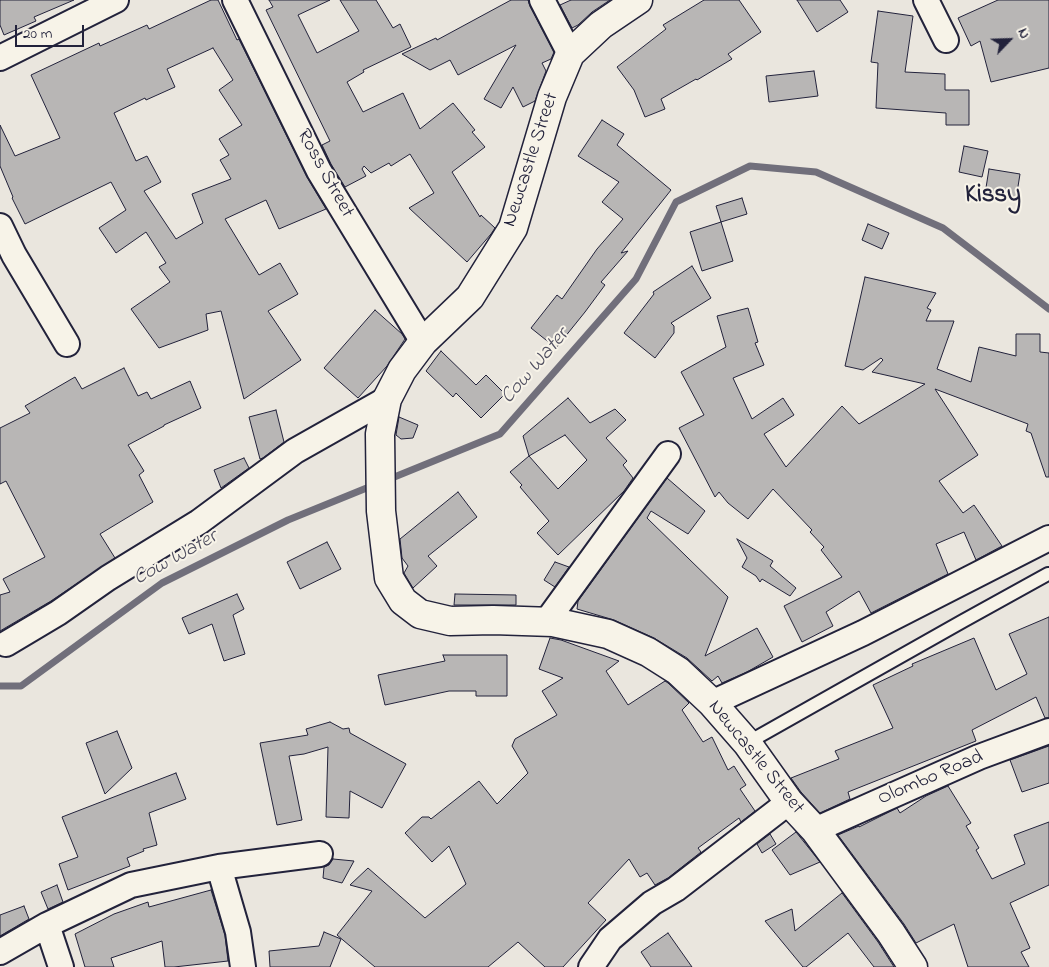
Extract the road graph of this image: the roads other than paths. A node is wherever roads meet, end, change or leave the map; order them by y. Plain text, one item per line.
1 (116, 0) edge
2 (234, 0) edge
3 (542, 0) edge
4 (638, 0) edge
5 (926, 0) edge
6 (946, 40) dead end
7 (570, 54) junction
8 (0, 58) edge
9 (0, 226) edge
10 (423, 342) junction
11 (67, 344) dead end
12 (387, 399) junction
13 (668, 454) dead end
14 (1049, 538) edge
15 (1048, 574) edge
16 (546, 622) junction
17 (6, 644) dead end
18 (712, 703) junction
19 (1049, 731) edge
20 (747, 743) junction
21 (789, 802) junction
22 (814, 830) junction
23 (320, 854) dead end
24 (219, 868) junction
25 (47, 925) junction
26 (0, 952) edge
27 (61, 967) edge
28 (243, 967) edge
29 (590, 967) edge
30 (913, 967) edge

1 - 8 street
2 - 10 street, Ross Street
3 - 7 street
4 - 7 street, Newcastle Street
5 - 6 street
7 - 10 street, Newcastle Street
9 - 11 street
10 - 12 street, Newcastle Street
12 - 16 street, Newcastle Street
12 - 17 street
13 - 16 street
14 - 18 street
15 - 20 lane
16 - 18 street, Newcastle Street
18 - 20 street, Newcastle Street
19 - 22 street, Olombo Road
20 - 21 street, Newcastle Street
21 - 22 street, Newcastle Street
21 - 29 street
22 - 30 street, Newcastle Street
23 - 24 street
24 - 25 street
24 - 28 street
25 - 26 street
25 - 27 street

